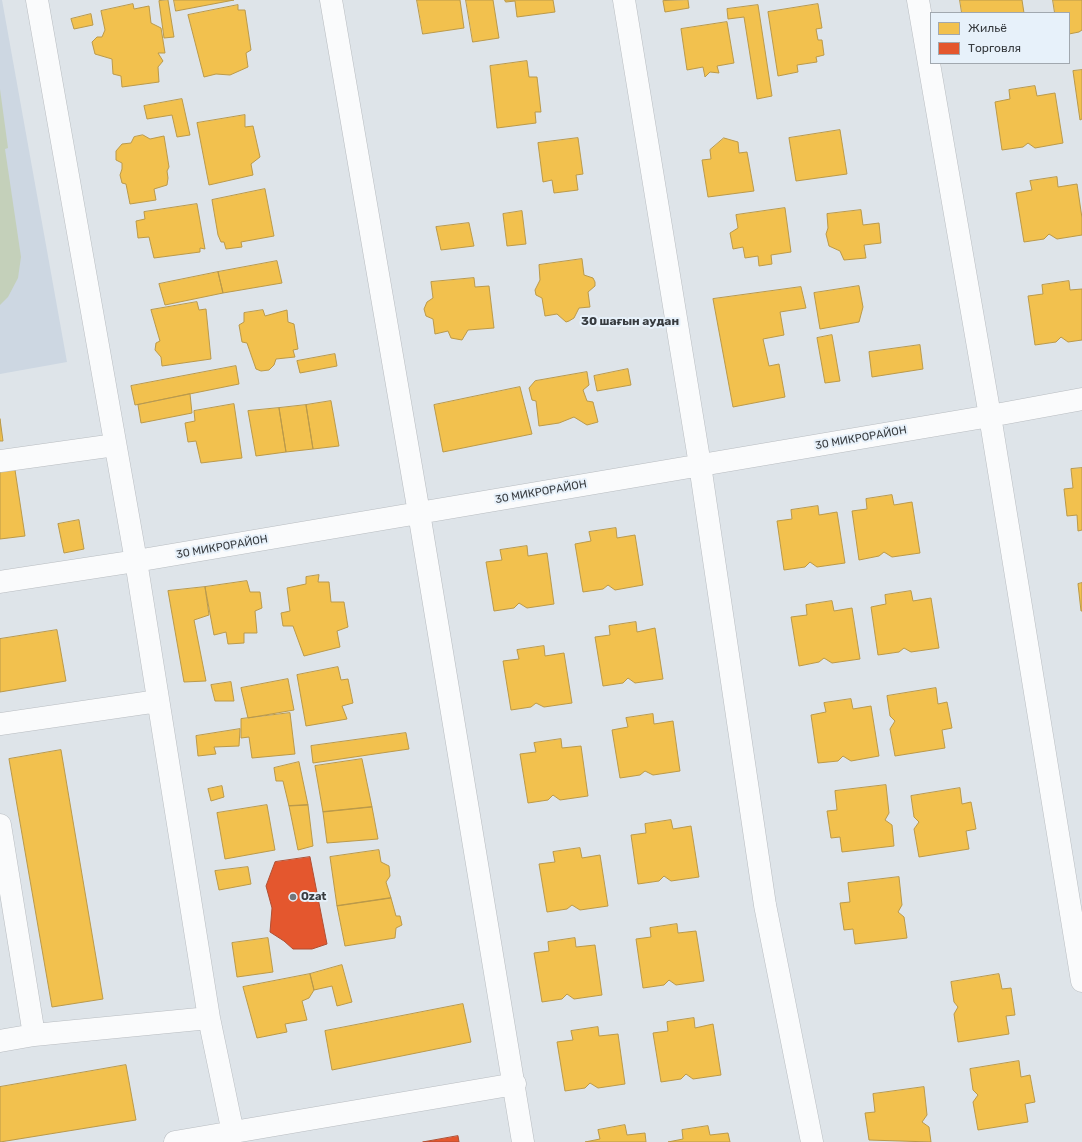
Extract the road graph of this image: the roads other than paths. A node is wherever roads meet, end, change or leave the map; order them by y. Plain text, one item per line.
1 (37, 0) edge
2 (331, 0) edge
3 (624, 0) edge
4 (918, 0) edge
5 (1082, 399) edge
6 (990, 416) junction
7 (115, 445) junction
8 (0, 461) edge
9 (700, 465) junction
10 (419, 513) junction
11 (136, 561) junction
12 (0, 582) edge
13 (158, 701) junction
14 (0, 724) edge
15 (0, 825) edge
16 (1082, 981) edge
17 (209, 1018) junction
18 (34, 1035) junction
19 (0, 1041) edge
20 (515, 1084) junction
21 (233, 1133) junction
22 (176, 1142) edge
23 (523, 1142) edge
24 (812, 1142) edge

1 - 7 street
2 - 10 street
3 - 9 street
4 - 6 street
5 - 6 street, 30 МИКРОРАЙОН
6 - 9 street, 30 МИКРОРАЙОН
6 - 16 street
7 - 8 street
7 - 11 street
9 - 10 street, 30 МИКРОРАЙОН
9 - 24 street
10 - 11 street, 30 МИКРОРАЙОН
10 - 20 street
11 - 12 street, 30 МИКРОРАЙОН
11 - 13 street
13 - 14 street
13 - 17 street
15 - 18 street
17 - 18 street
17 - 21 street
18 - 19 street
20 - 21 street
20 - 23 street
21 - 22 street

